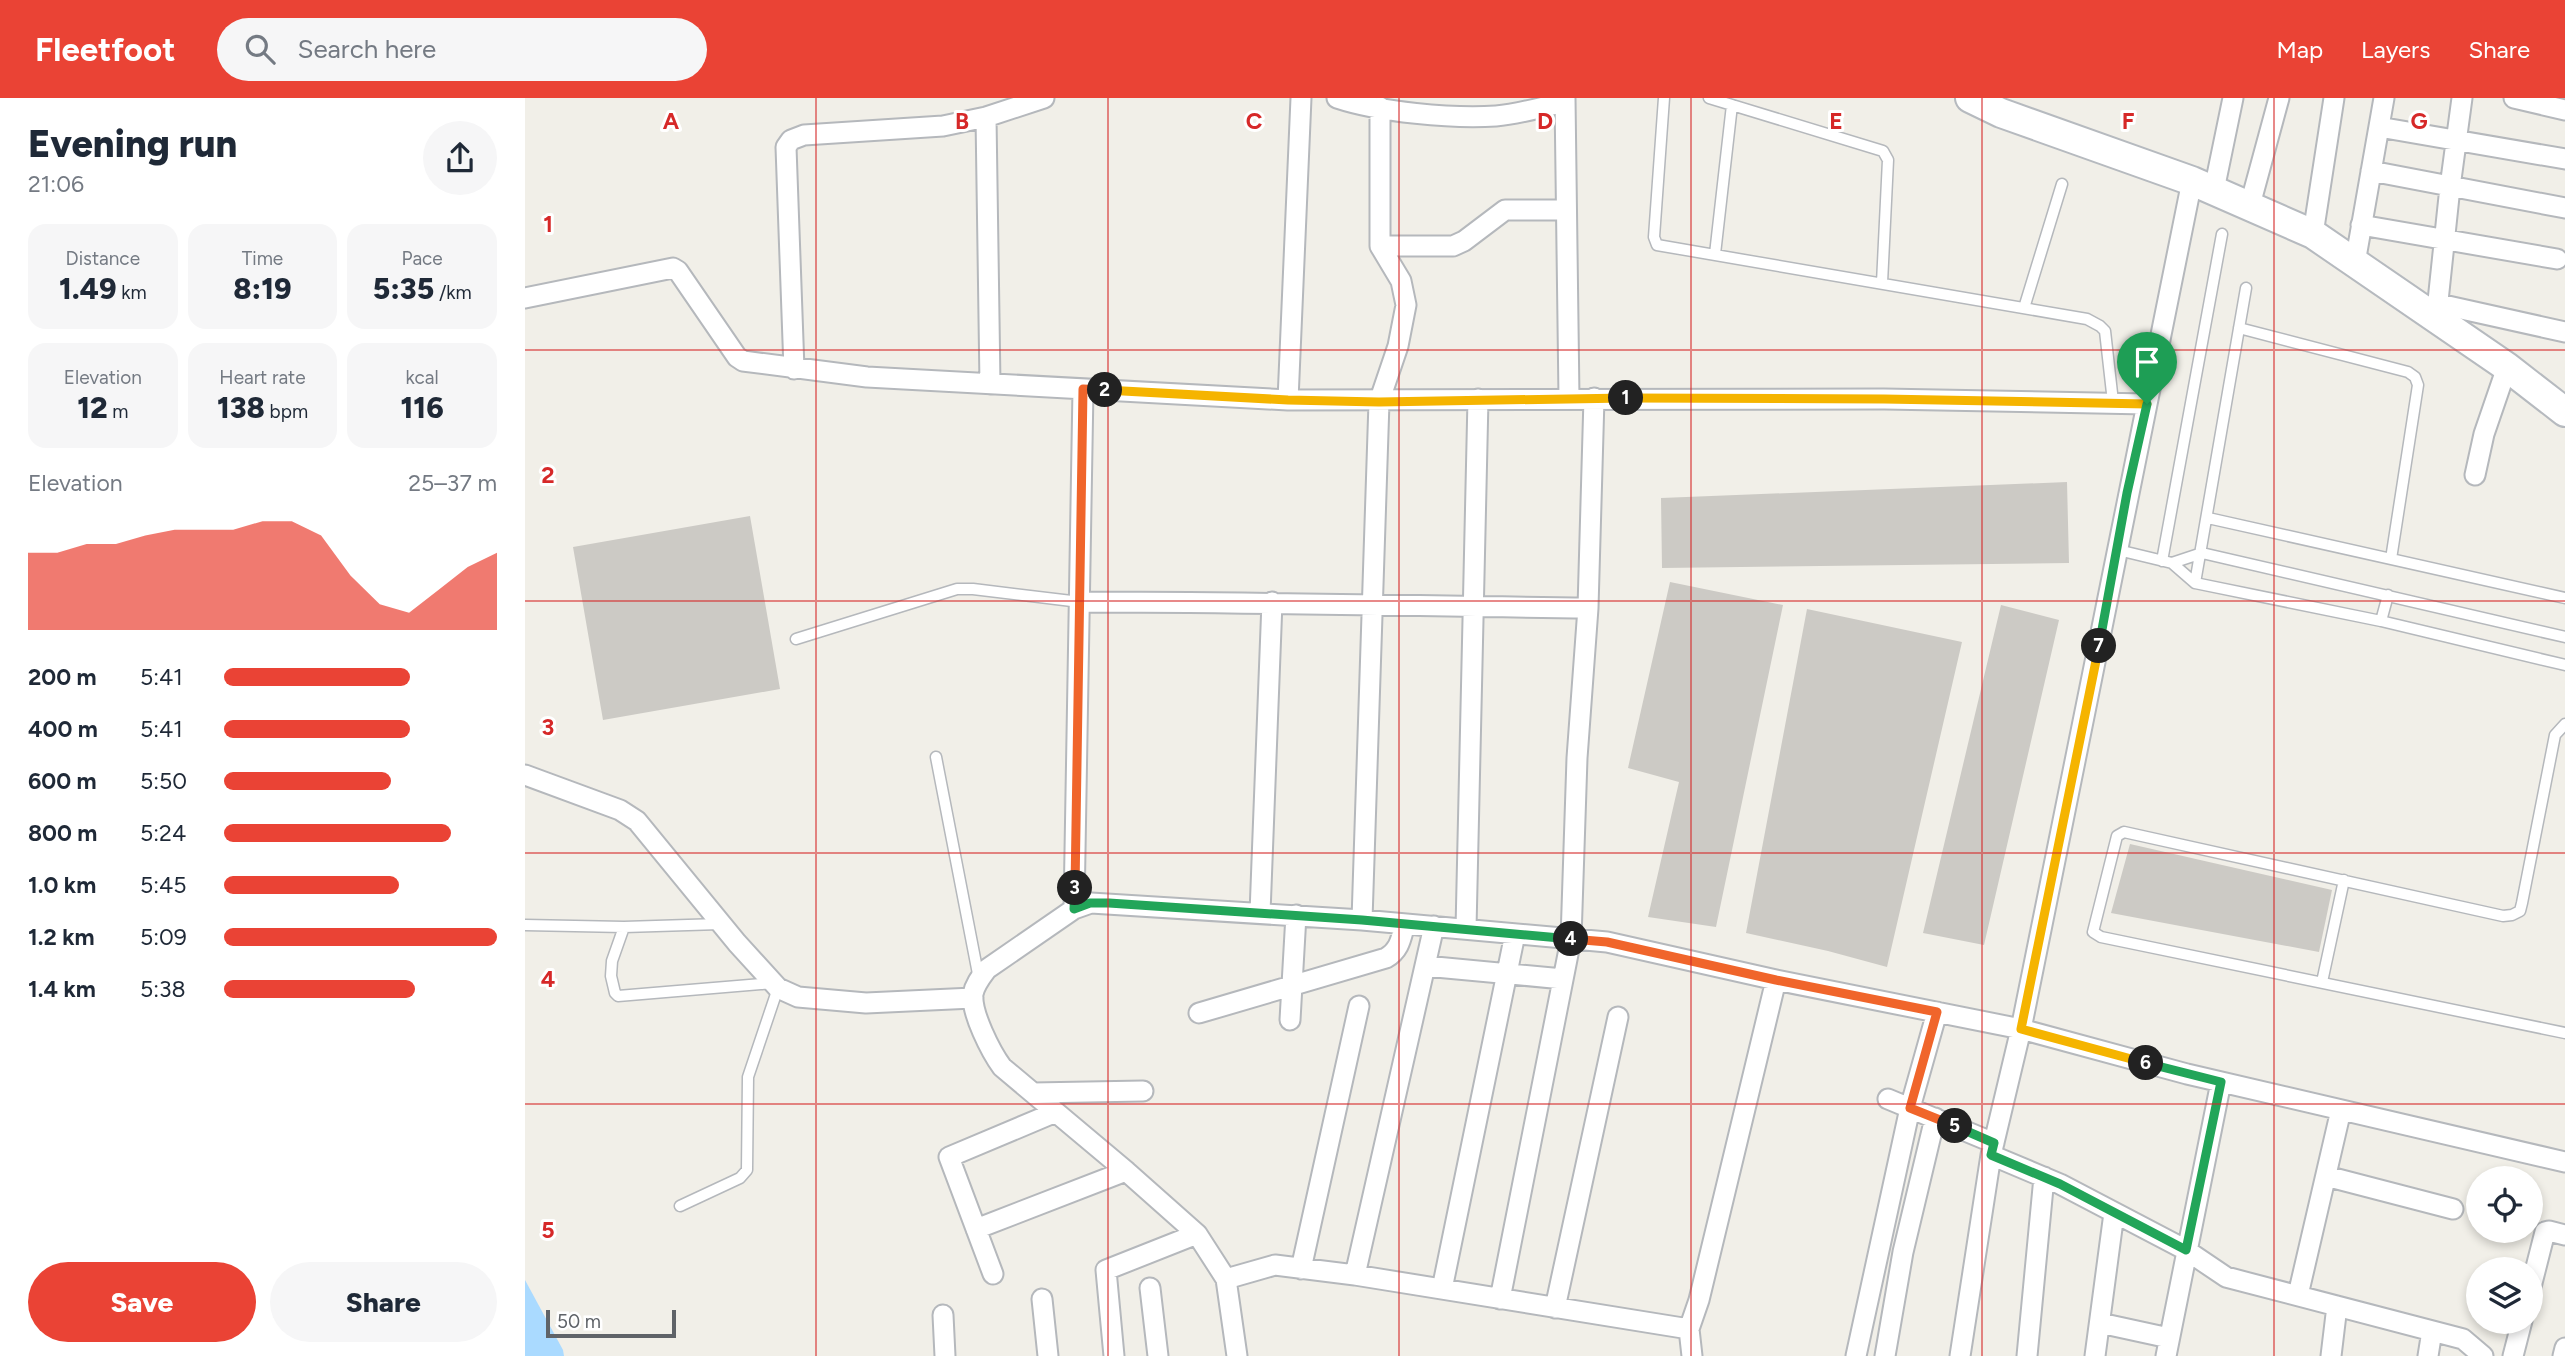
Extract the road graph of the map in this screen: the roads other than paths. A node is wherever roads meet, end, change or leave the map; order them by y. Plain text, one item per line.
1 (1044, 98) edge
2 (1301, 98) edge
3 (1336, 98) edge
4 (1664, 98) edge
5 (1709, 98) edge
6 (1971, 98) edge
7 (2233, 98) edge
8 (2279, 98) edge
9 (2334, 98) edge
10 (2384, 98) edge
11 (2462, 98) edge
12 (2514, 98) edge
13 (1565, 100) edge
14 (1732, 105) junction
15 (1380, 107) junction
16 (2565, 110) edge
17 (986, 117) junction
18 (2379, 128) junction
19 (2456, 141) junction
20 (2565, 159) edge
21 (2371, 171) junction
22 (2062, 184) dead end
23 (2203, 185) junction
24 (2450, 187) junction
25 (2250, 205) junction
26 (2565, 208) edge
27 (1566, 210) junction
28 (2361, 225) junction
29 (2222, 234) dead end
30 (2313, 234) junction
31 (2445, 238) junction
32 (1380, 246) junction
33 (1715, 254) junction
34 (2557, 259) dead end
35 (2355, 263) junction
36 (1882, 283) junction
37 (2246, 288) dead end
38 (525, 298) edge
39 (2024, 307) junction
40 (2437, 312) junction
41 (2239, 328) junction
42 (2565, 332) edge
43 (2507, 367) junction
44 (794, 369) junction
45 (990, 384) junction
46 (1083, 389) junction
47 (1569, 398) junction
48 (1594, 398) junction
49 (1478, 399) junction
50 (1288, 400) junction
51 (1379, 402) junction
52 (2113, 402) junction
53 (2147, 404) junction
54 (2565, 412) edge
55 (2476, 475) dead end
56 (2208, 518) junction
57 (2118, 551) junction
58 (2202, 553) junction
59 (2391, 559) junction
60 (2167, 562) junction
61 (2195, 583) junction
62 (2388, 596) junction
63 (2565, 598) edge
64 (1080, 602) junction
65 (1272, 602) junction
66 (1371, 606) junction
67 (1473, 606) junction
68 (1588, 608) junction
69 (2381, 621) junction
70 (2565, 638) edge
71 (796, 639) dead end
72 (2565, 665) edge
73 (2565, 723) edge
74 (936, 757) dead end
75 (525, 775) edge
76 (2344, 880) junction
77 (1074, 909) junction
78 (1260, 913) junction
79 (1296, 915) junction
80 (1362, 920) junction
81 (721, 923) junction
82 (1405, 923) junction
83 (525, 925) edge
84 (1434, 926) junction
85 (624, 927) junction
86 (1466, 929) junction
87 (1515, 934) junction
88 (1571, 939) junction
89 (1425, 966) junction
90 (1507, 974) junction
91 (979, 979) junction
92 (1563, 979) junction
93 (1776, 980) junction
94 (2322, 982) junction
95 (776, 985) junction
96 (1292, 985) junction
97 (973, 998) junction
98 (1359, 1006) dead end
99 (1937, 1012) junction
100 (1199, 1013) dead end
101 (1618, 1017) dead end
102 (1290, 1020) dead end
103 (2021, 1029) junction
104 (2565, 1033) edge
105 (2221, 1082) junction
106 (1143, 1091) dead end
107 (1033, 1093) junction
108 (1888, 1099) dead end
109 (1910, 1108) junction
110 (2341, 1110) junction
111 (1056, 1112) junction
112 (1935, 1118) junction
113 (1993, 1149) junction
114 (2565, 1162) edge
115 (1126, 1171) junction
116 (2326, 1176) junction
117 (2044, 1177) junction
118 (680, 1206) dead end
119 (2453, 1209) dead end
120 (2114, 1213) junction
121 (976, 1228) junction
122 (1197, 1234) junction
123 (2565, 1236) edge
124 (2186, 1250) junction
125 (2539, 1257) edge
126 (1301, 1269) junction
127 (992, 1274) dead end
128 (1355, 1275) junction
129 (1226, 1279) junction
130 (1150, 1288) dead end
131 (1442, 1289) junction
132 (2298, 1296) junction
133 (1042, 1299) dead end
134 (1500, 1299) junction
135 (2336, 1306) junction
136 (1555, 1308) junction
137 (943, 1314) dead end
138 (2099, 1323) junction
139 (1689, 1329) junction
140 (2431, 1331) junction
141 (2519, 1334) edge
142 (2168, 1347) edge
143 (2565, 1348) edge
144 (945, 1356) edge
145 (1048, 1356) edge
146 (1114, 1356) edge
147 (1158, 1356) edge
148 (1237, 1356) edge
149 (1692, 1356) edge
150 (1856, 1356) edge
151 (1885, 1356) edge
152 (1960, 1356) edge
153 (2027, 1356) edge
154 (2095, 1356) edge
155 (2331, 1356) edge
156 (2428, 1356) edge
157 (2483, 1356) edge
158 (2513, 1356) edge
159 (2563, 1356) edge

1 - 17 street
2 - 50 street
3 - 15 street
4 - 33 lane
5 - 14 lane
6 - 23 street
7 - 23 street
8 - 25 street
9 - 30 street
10 - 18 street
11 - 19 street
12 - 16 street
13 - 15 street
13 - 27 street
14 - 33 lane
14 - 36 lane
15 - 32 street
17 - 44 street
17 - 45 street
18 - 19 street
18 - 21 street
19 - 20 street
19 - 24 street
21 - 24 street
21 - 28 street
22 - 39 lane
23 - 25 street
23 - 53 street
24 - 26 street
24 - 31 street
25 - 30 street
27 - 32 street
27 - 47 street
28 - 31 street
28 - 35 street
29 - 60 lane
30 - 35 street
31 - 34 street
31 - 40 street
32 - 51 street
33 - 36 lane
35 - 40 street
36 - 39 lane
37 - 41 lane
38 - 44 street
39 - 52 lane
40 - 42 street
40 - 43 street
41 - 56 lane
41 - 59 lane
43 - 54 street
43 - 55 street
44 - 45 street
45 - 46 street
46 - 50 street
46 - 64 street
47 - 48 street
47 - 49 street
48 - 52 street
48 - 68 street
49 - 51 street
49 - 67 street
50 - 51 street
51 - 66 street
52 - 53 street
53 - 57 street
56 - 58 lane
56 - 59 lane
57 - 60 lane
57 - 103 street
58 - 60 lane
58 - 61 lane
58 - 62 lane
59 - 63 lane
60 - 61 lane
61 - 69 lane
62 - 69 lane
62 - 70 lane
64 - 65 street
64 - 71 lane
64 - 77 street
65 - 66 street
65 - 78 street
66 - 67 street
66 - 80 street
67 - 68 street
67 - 86 street
68 - 88 street
69 - 72 lane
73 - 76 lane
74 - 91 lane
75 - 81 street
76 - 94 lane
76 - 94 lane
77 - 78 street
77 - 91 street
78 - 79 street
79 - 80 street
79 - 96 street
80 - 82 street
81 - 85 lane
81 - 95 street
82 - 84 street
82 - 96 street
83 - 85 lane
84 - 86 street
84 - 89 street
85 - 95 lane
86 - 87 street
87 - 88 street
87 - 90 street
88 - 92 street
88 - 93 street
89 - 90 street
89 - 128 street
90 - 92 street
90 - 131 street
91 - 97 street
92 - 134 street
93 - 99 street
93 - 139 street
94 - 104 lane
95 - 97 street
95 - 118 lane
96 - 100 street
96 - 102 street
97 - 107 street
98 - 126 street
99 - 103 street
99 - 109 street
101 - 136 street
103 - 105 street
103 - 113 street
105 - 110 street
105 - 124 street
106 - 107 street
107 - 111 street
108 - 109 street
109 - 112 street
109 - 150 street
110 - 114 street
110 - 116 street
111 - 115 street
111 - 121 street
112 - 113 street
112 - 151 street
113 - 117 street
113 - 152 street
115 - 121 street
115 - 122 street
116 - 119 street
116 - 132 street
117 - 120 street
117 - 153 street
120 - 124 street
120 - 138 street
121 - 127 street
122 - 129 street
122 - 146 street
123 - 125 street
124 - 132 street
124 - 142 street
126 - 128 street
126 - 129 street
128 - 131 street
129 - 148 street
130 - 147 street
131 - 134 street
132 - 135 street
133 - 145 street
134 - 136 street
135 - 140 street
135 - 155 street
136 - 139 street
137 - 144 street
138 - 142 street
138 - 154 street
139 - 149 street
140 - 156 street
140 - 157 street
141 - 158 street
143 - 159 street

